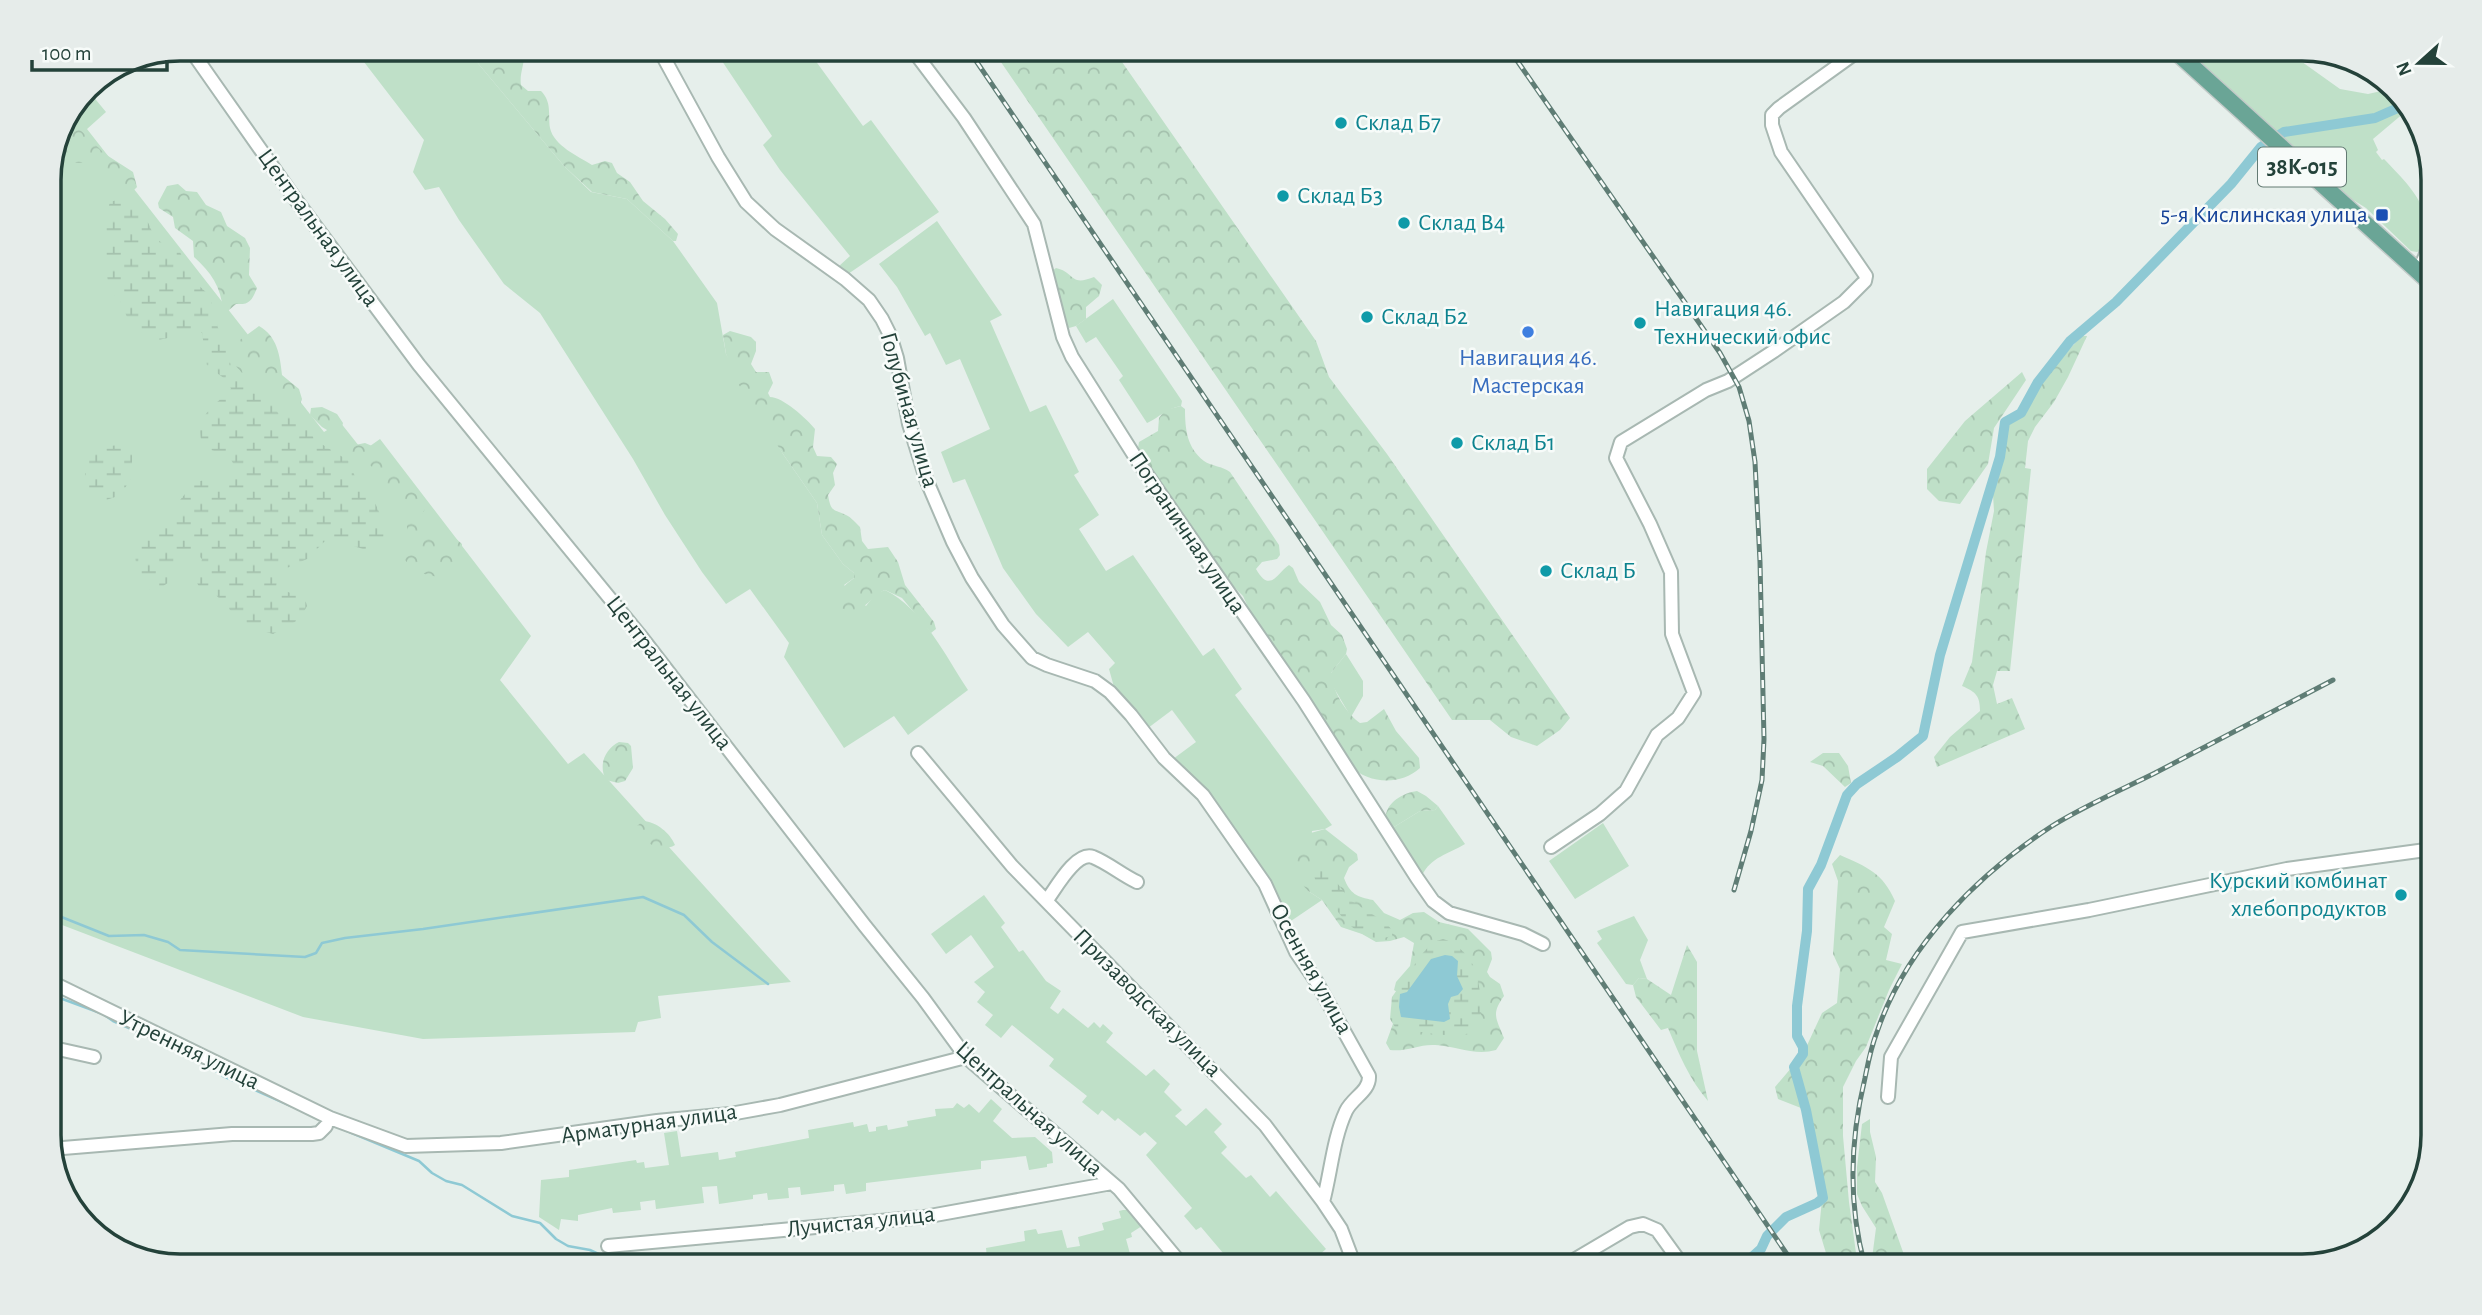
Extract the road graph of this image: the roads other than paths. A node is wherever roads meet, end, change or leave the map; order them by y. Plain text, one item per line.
1 (198, 61) edge
2 (666, 61) edge
3 (921, 61) edge
4 (1844, 61) edge
5 (2186, 61) edge
6 (2420, 267) edge
7 (2417, 271) junction
8 (2420, 274) edge
9 (918, 753) dead end
10 (1164, 758) joint
11 (1550, 847) dead end
12 (2421, 851) edge
13 (1137, 882) dead end
14 (1047, 901) junction
15 (1543, 944) dead end
16 (62, 988) edge
17 (62, 1049) edge
18 (94, 1057) dead end
19 (967, 1057) junction
20 (1888, 1097) dead end
21 (328, 1121) junction
22 (63, 1148) edge
23 (1112, 1183) junction
24 (1324, 1202) junction
25 (608, 1246) dead end
26 (1172, 1254) edge
27 (1350, 1254) edge
28 (1584, 1254) edge
29 (1674, 1254) edge

1 - 19 street, Центральная улица
2 - 10 street, Голубиная улица
3 - 15 street, Пограничная улица
4 - 11 street
5 - 7 main road, 38К-015
6 - 7 street
7 - 8 main road, 38К-015
9 - 14 street, Призаводская улица
10 - 24 street, Осенняя улица
12 - 20 street
13 - 14 street
14 - 24 street, Призаводская улица
16 - 21 street, Утренняя улица
17 - 18 street
19 - 21 street, Арматурная улица
19 - 23 street, Центральная улица
21 - 22 street
23 - 25 street, Лучистая улица
23 - 26 street, Центральная улица
24 - 27 street, Призаводская улица
28 - 29 street

